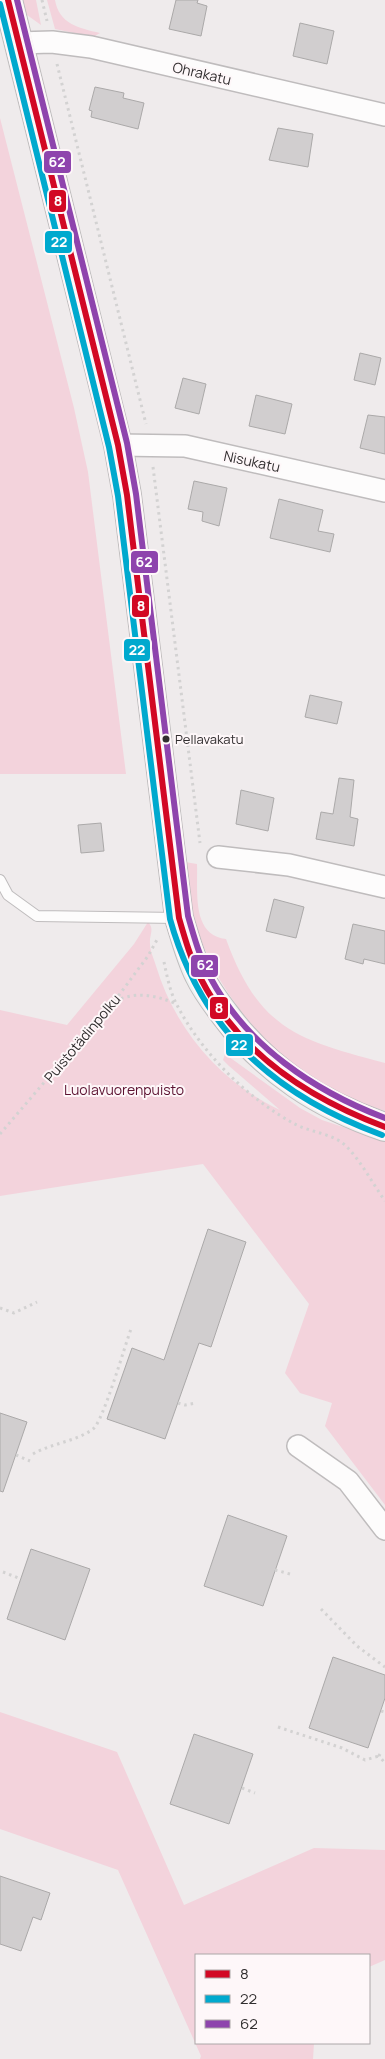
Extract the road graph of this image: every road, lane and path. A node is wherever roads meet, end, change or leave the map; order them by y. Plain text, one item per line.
1 (8, 0) edge
2 (18, 43) junction
3 (385, 115) edge
4 (118, 445) junction
5 (385, 491) edge
6 (218, 857) dead end
7 (0, 880) edge
8 (385, 887) edge
9 (179, 918) junction
10 (158, 938) dead end
11 (114, 1001) junction
12 (177, 1004) dead end
13 (385, 1126) edge
14 (0, 1134) edge
15 (37, 1302) dead end
16 (0, 1308) edge
17 (131, 1329) dead end
18 (178, 1403) dead end
19 (196, 1403) dead end
20 (298, 1446) dead end
21 (33, 1454) dead end
22 (16, 1455) dead end
23 (30, 1461) dead end
24 (385, 1529) edge
25 (275, 1570) dead end
26 (3, 1572) dead end
27 (290, 1574) dead end
28 (21, 1579) dead end
29 (321, 1609) dead end
30 (385, 1667) edge
31 (278, 1728) dead end
32 (385, 1763) edge
33 (242, 1788) dead end
34 (255, 1793) dead end

1 - 2 street
2 - 3 street, Ohrakatu
2 - 4 street
4 - 5 street, Nisukatu
4 - 9 street
6 - 8 street
7 - 9 lane
9 - 13 street
10 - 11 path, Puistotädinpolku
11 - 12 path
11 - 14 path, Puistotädinpolku
15 - 16 path
17 - 21 path
18 - 19 path
20 - 24 street
22 - 23 path
25 - 27 path
26 - 28 path
29 - 30 path
31 - 32 path
33 - 34 path

